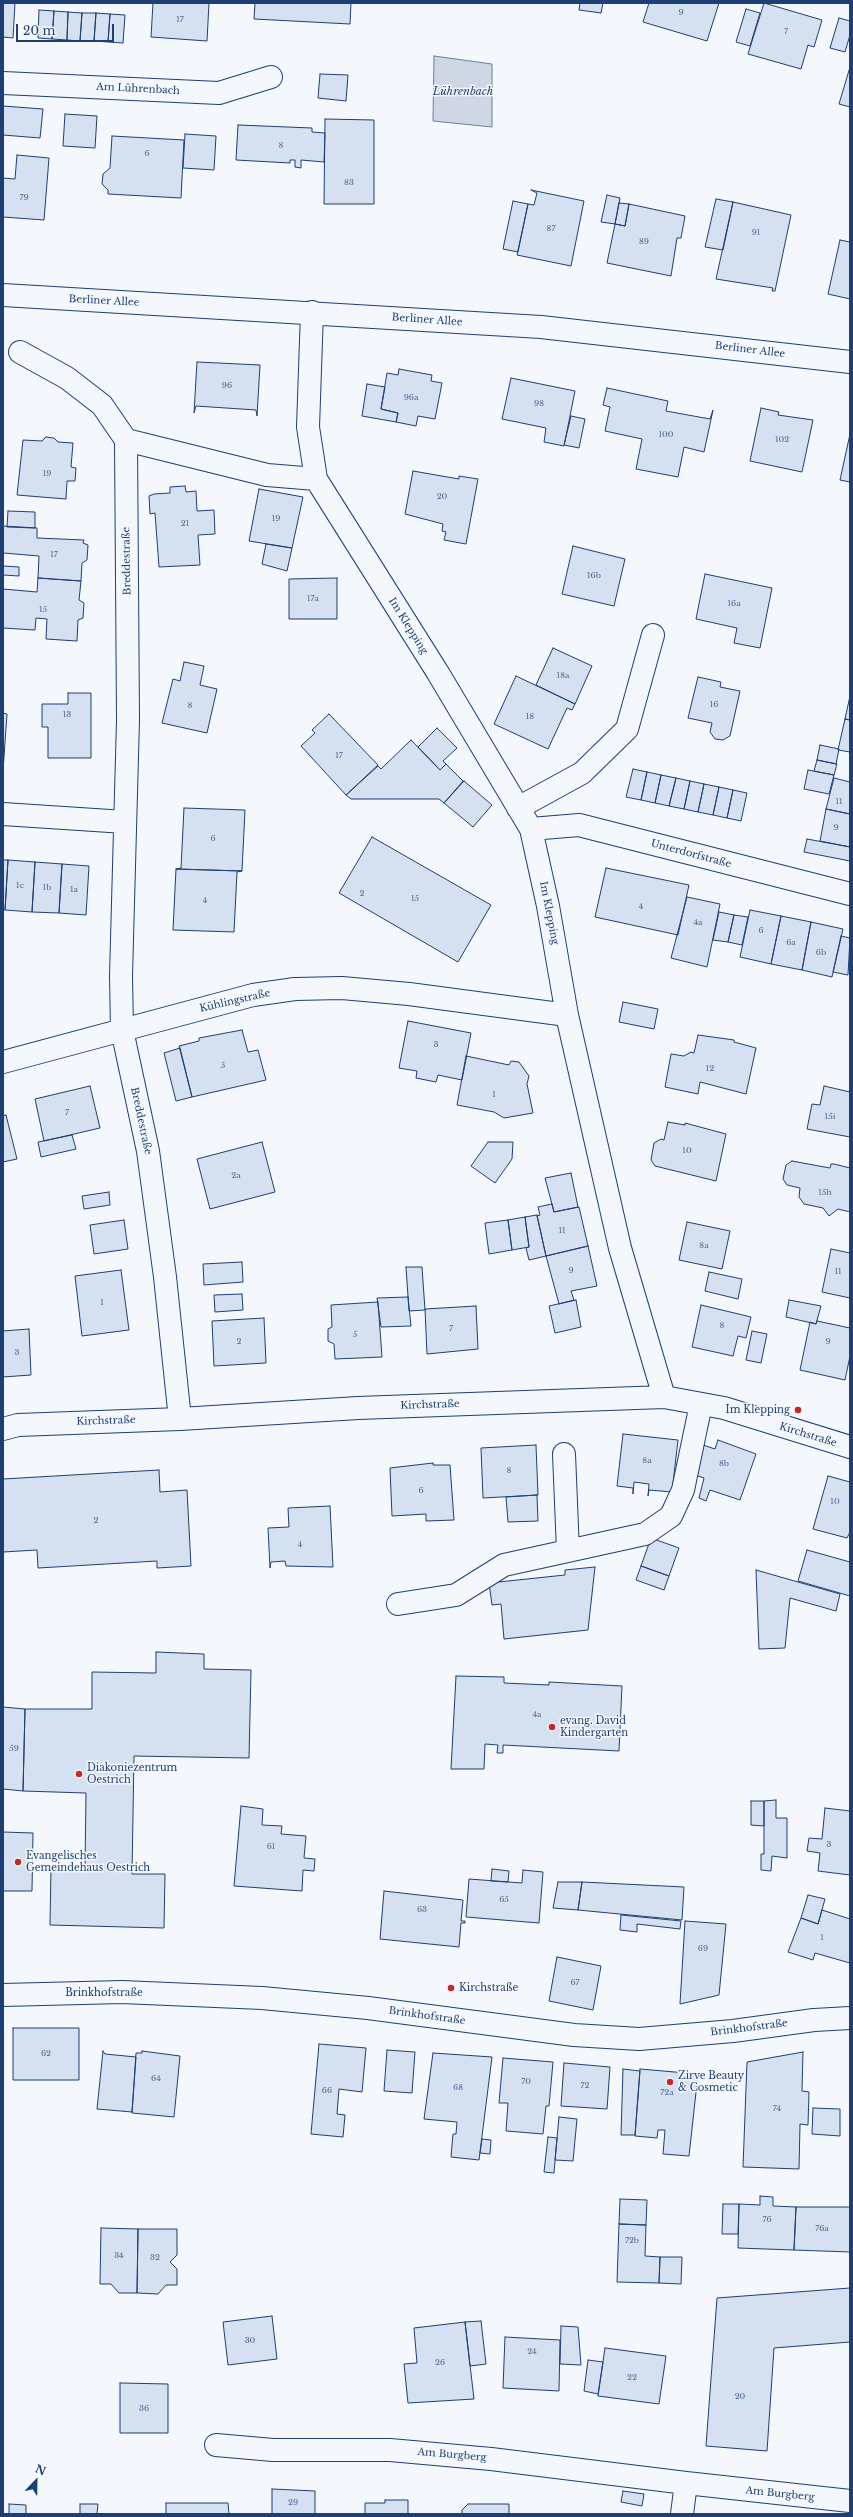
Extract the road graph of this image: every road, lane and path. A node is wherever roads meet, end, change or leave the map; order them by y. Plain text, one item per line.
1 (271, 77) dead end
2 (3, 83) edge
3 (3, 295) edge
4 (312, 312) junction
5 (20, 352) dead end
6 (850, 362) edge
7 (126, 440) junction
8 (316, 479) junction
9 (653, 634) dead end
10 (518, 808) junction
11 (3, 814) edge
12 (125, 822) junction
13 (531, 829) junction
14 (850, 894) edge
15 (567, 1015) junction
16 (122, 1030) junction
17 (3, 1062) edge
18 (664, 1397) junction
19 (701, 1404) junction
20 (180, 1419) junction
21 (3, 1429) edge
22 (850, 1447) edge
23 (564, 1454) dead end
24 (568, 1551) junction
25 (398, 1604) dead end
26 (3, 1995) edge
27 (850, 2018) edge
28 (216, 2445) dead end
29 (686, 2483) junction
30 (850, 2501) edge
31 (682, 2514) edge

1 - 2 street, Am Lührenbach
3 - 4 street, Berliner Allee
4 - 6 street, Berliner Allee
4 - 8 street, Im Klepping
5 - 7 street
7 - 8 street
7 - 12 street, Breddestraße
8 - 10 street, Im Klepping
9 - 10 street
10 - 13 street, Im Klepping
11 - 12 street
12 - 16 street, Breddestraße
13 - 14 street, Unterdorfstraße
13 - 15 street, Im Klepping
15 - 16 street, Kühlingstraße
15 - 18 street, Im Klepping
16 - 17 street, Kühlingstraße
16 - 20 street, Breddestraße
18 - 19 street, Kirchstraße
18 - 20 street, Kirchstraße
19 - 22 street, Kirchstraße
19 - 24 street
20 - 21 street, Kirchstraße
23 - 24 street
24 - 25 street
26 - 27 street, Brinkhofstraße
28 - 29 street, Am Burgberg
29 - 30 street, Am Burgberg
29 - 31 street

